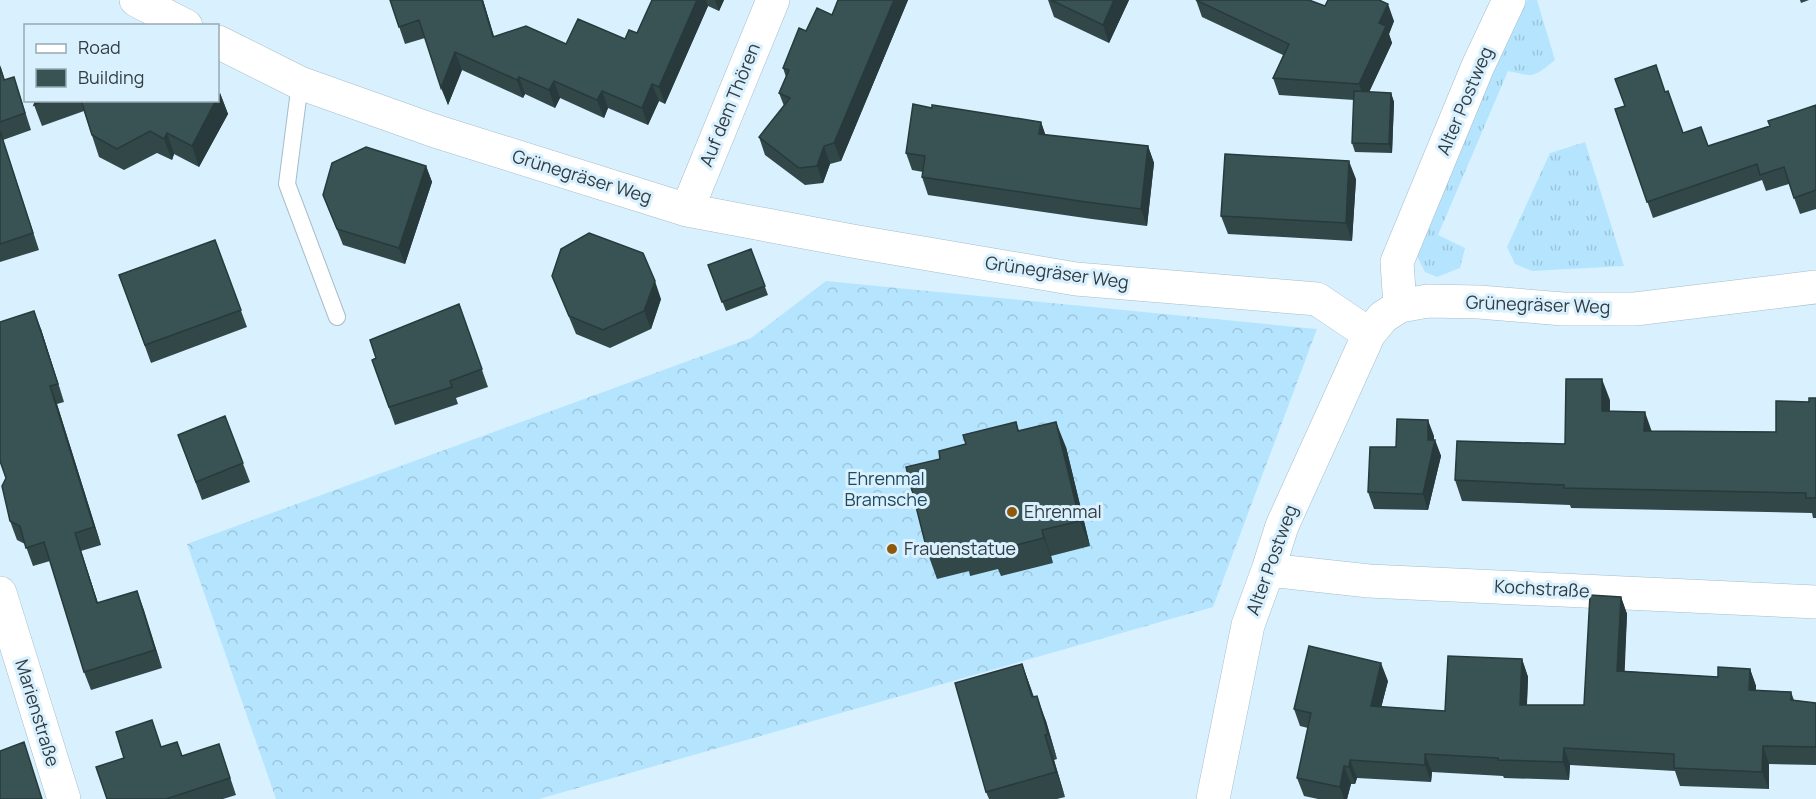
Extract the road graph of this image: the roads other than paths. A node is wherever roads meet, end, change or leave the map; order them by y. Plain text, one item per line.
1 (136, 0) edge
2 (773, 0) edge
3 (1509, 0) edge
4 (182, 24) edge
5 (219, 42) edge
6 (300, 83) junction
7 (687, 210) junction
8 (1816, 287) edge
9 (1400, 306) junction
10 (338, 317) dead end
11 (1369, 334) junction
12 (1269, 570) junction
13 (0, 593) edge
14 (1816, 602) edge
15 (64, 799) edge
16 (1213, 799) edge

1 - 4 street
2 - 7 street, Auf dem Thören
3 - 9 street, Alter Postweg
5 - 6 street, Grünegräser Weg
6 - 7 street, Grünegräser Weg
6 - 10 lane
7 - 11 street, Grünegräser Weg
8 - 9 street, Grünegräser Weg
9 - 11 street
11 - 12 street, Alter Postweg
12 - 14 street, Kochstraße
12 - 16 street, Alter Postweg
13 - 15 street, Marienstraße

